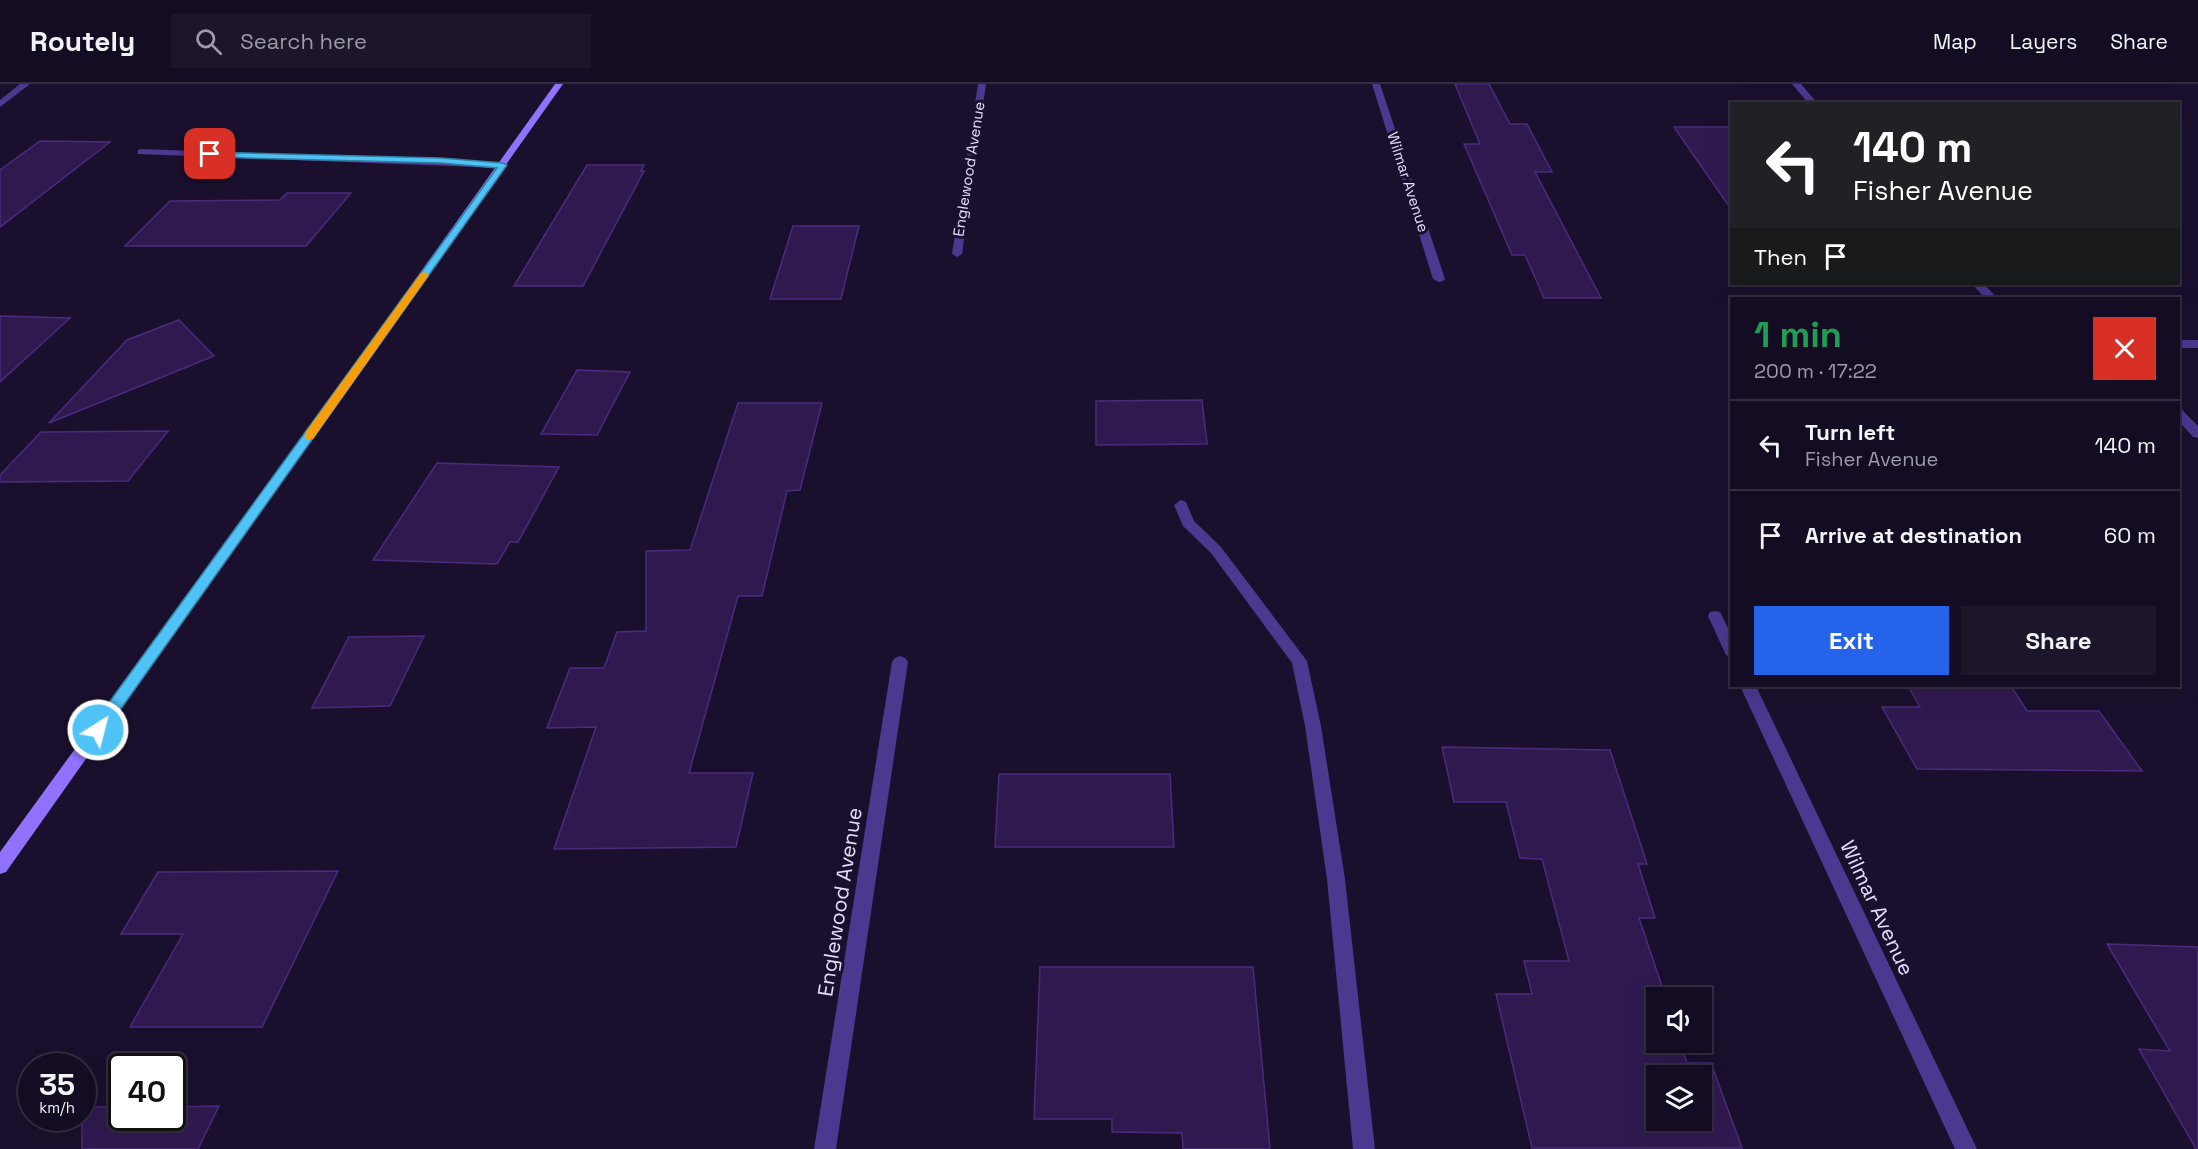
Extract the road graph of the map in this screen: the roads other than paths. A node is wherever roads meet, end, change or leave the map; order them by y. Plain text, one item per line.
1 (26, 84) edge
2 (559, 84) edge
3 (982, 84) edge
4 (1376, 84) edge
5 (1796, 84) edge
6 (1812, 102) edge
7 (0, 104) edge
8 (141, 152) dead end
9 (503, 165) junction
10 (957, 254) dead end
11 (1439, 279) dead end
12 (1979, 285) edge
13 (1990, 297) edge
14 (2180, 344) edge
15 (2198, 344) edge
16 (2180, 415) edge
17 (2198, 434) edge
18 (1180, 505) dead end
19 (1715, 616) dead end
20 (1730, 649) edge
21 (900, 662) dead end
22 (1748, 687) edge
23 (0, 866) edge
24 (825, 1149) edge
25 (1364, 1149) edge
26 (1966, 1149) edge

1 - 7 street
2 - 9 street
3 - 10 street, Englewood Avenue
4 - 11 street, Wilmar Avenue
5 - 6 street
8 - 9 street
9 - 23 street
12 - 13 street
14 - 15 street
16 - 17 street
18 - 25 street
19 - 20 street
21 - 24 street, Englewood Avenue
22 - 26 street, Wilmar Avenue

